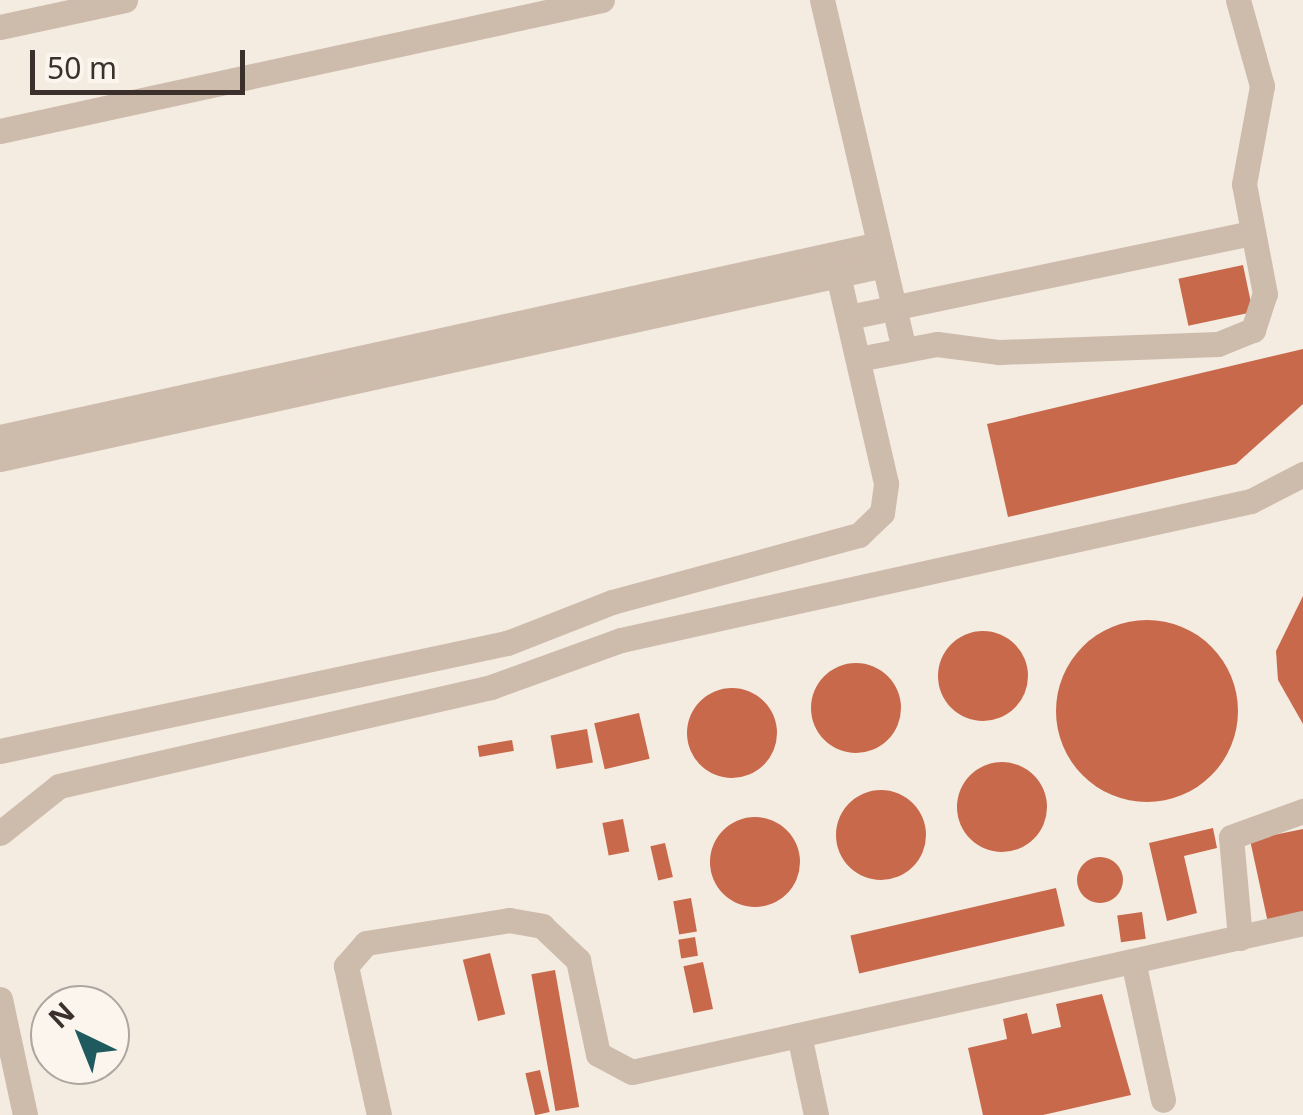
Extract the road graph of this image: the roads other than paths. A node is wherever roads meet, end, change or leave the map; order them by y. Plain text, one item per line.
1 (125, 0) edge
2 (602, 0) edge
3 (822, 0) edge
4 (1238, 0) edge
5 (508, 10) edge
6 (0, 27) edge
7 (0, 131) edge
8 (1250, 233) junction
9 (882, 255) junction
10 (838, 276) junction
11 (894, 307) junction
12 (849, 317) junction
13 (904, 349) junction
14 (858, 359) junction
15 (0, 437) edge
16 (0, 459) edge
17 (1303, 474) edge
18 (0, 751) edge
19 (1303, 811) edge
20 (0, 833) edge
21 (1303, 924) edge
22 (1240, 938) junction
23 (1132, 962) junction
24 (0, 1000) edge
25 (799, 1035) junction
26 (1164, 1100) dead end
27 (25, 1115) edge
28 (378, 1115) edge
29 (816, 1115) edge

1 - 6 lane
2 - 5 lane
3 - 9 lane
4 - 8 lane
5 - 7 lane
8 - 11 lane
8 - 13 lane
9 - 10 lane
9 - 11 lane
9 - 15 lane
10 - 12 lane
10 - 16 lane
11 - 12 lane
11 - 13 lane
12 - 14 lane
13 - 14 lane
14 - 18 lane
17 - 20 lane
19 - 22 lane
21 - 22 lane
22 - 23 lane
23 - 25 lane
23 - 26 lane
24 - 27 lane
25 - 28 lane
25 - 29 lane

